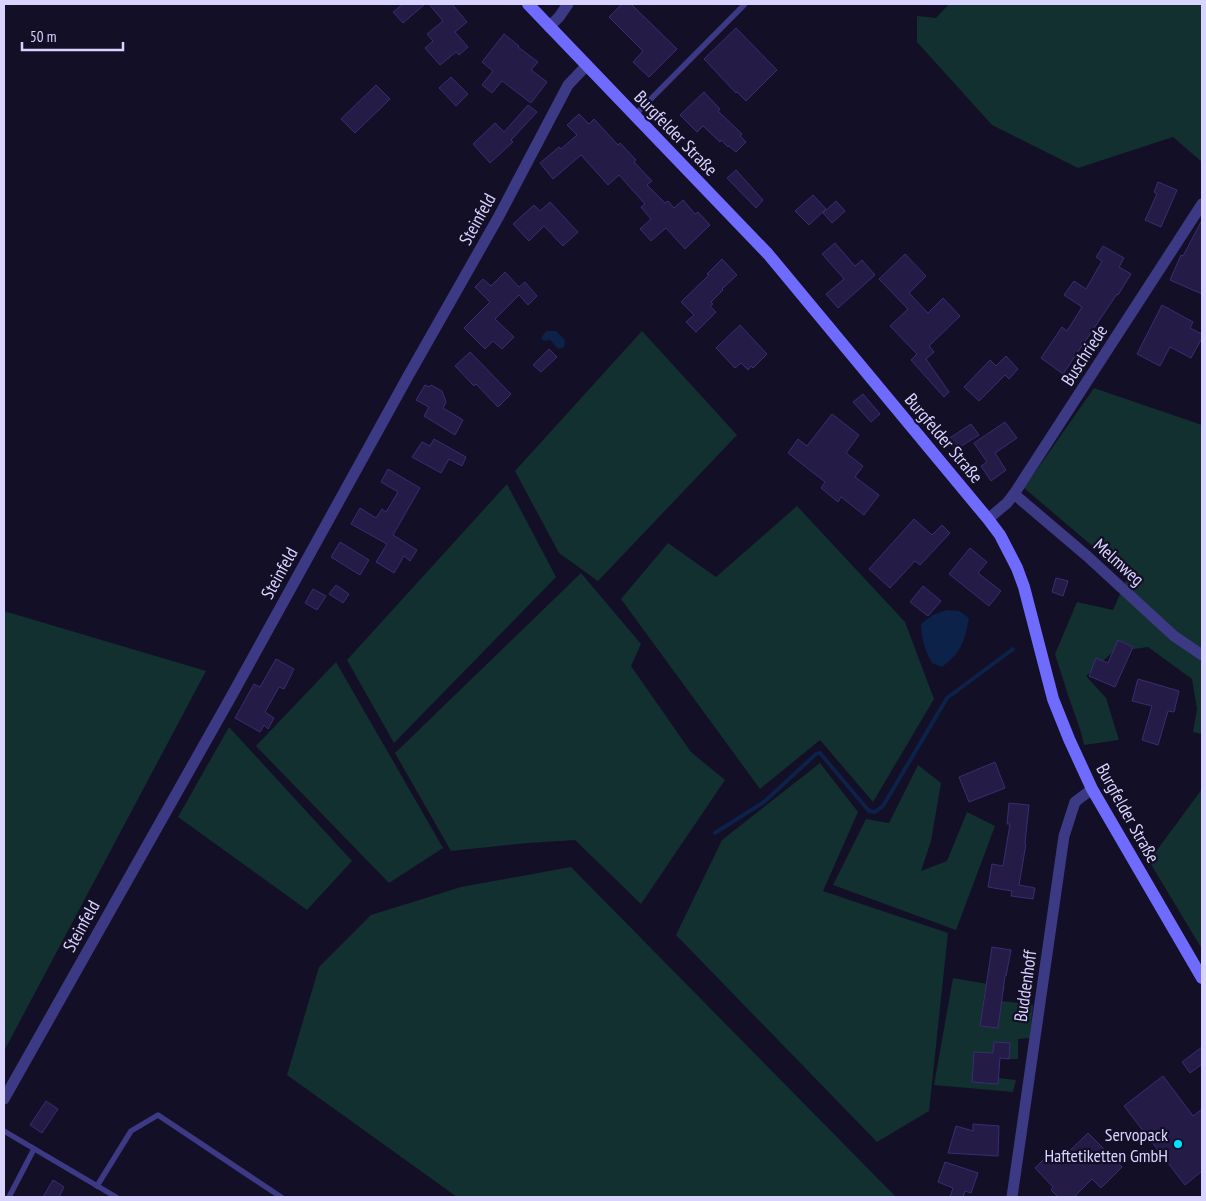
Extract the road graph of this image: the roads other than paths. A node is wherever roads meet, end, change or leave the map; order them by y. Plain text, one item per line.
1 (528, 4) edge
2 (568, 4) edge
3 (744, 5) edge
4 (549, 26) junction
5 (587, 65) junction
6 (635, 115) junction
7 (1202, 204) edge
8 (1014, 494) junction
9 (988, 519) junction
10 (1202, 655) edge
11 (1092, 789) junction
12 (1202, 978) edge
13 (4, 1099) edge
14 (4, 1131) edge
15 (34, 1149) junction
16 (96, 1186) junction
17 (9, 1197) edge
18 (116, 1197) edge
19 (281, 1197) edge
20 (1012, 1197) edge

1 - 4 street, Burgfelder Straße
2 - 4 street
3 - 6 lane
4 - 5 street, Burgfelder Straße
5 - 6 street, Burgfelder Straße
5 - 13 street, Steinfeld
6 - 9 street, Burgfelder Straße
7 - 8 street, Buschriede
8 - 9 street, Buschriede
8 - 10 street, Melmweg
9 - 11 street, Burgfelder Straße
11 - 12 street, Burgfelder Straße
11 - 20 street, Buddenhoff
14 - 15 lane
15 - 16 lane
15 - 17 lane
16 - 18 lane
16 - 19 lane

